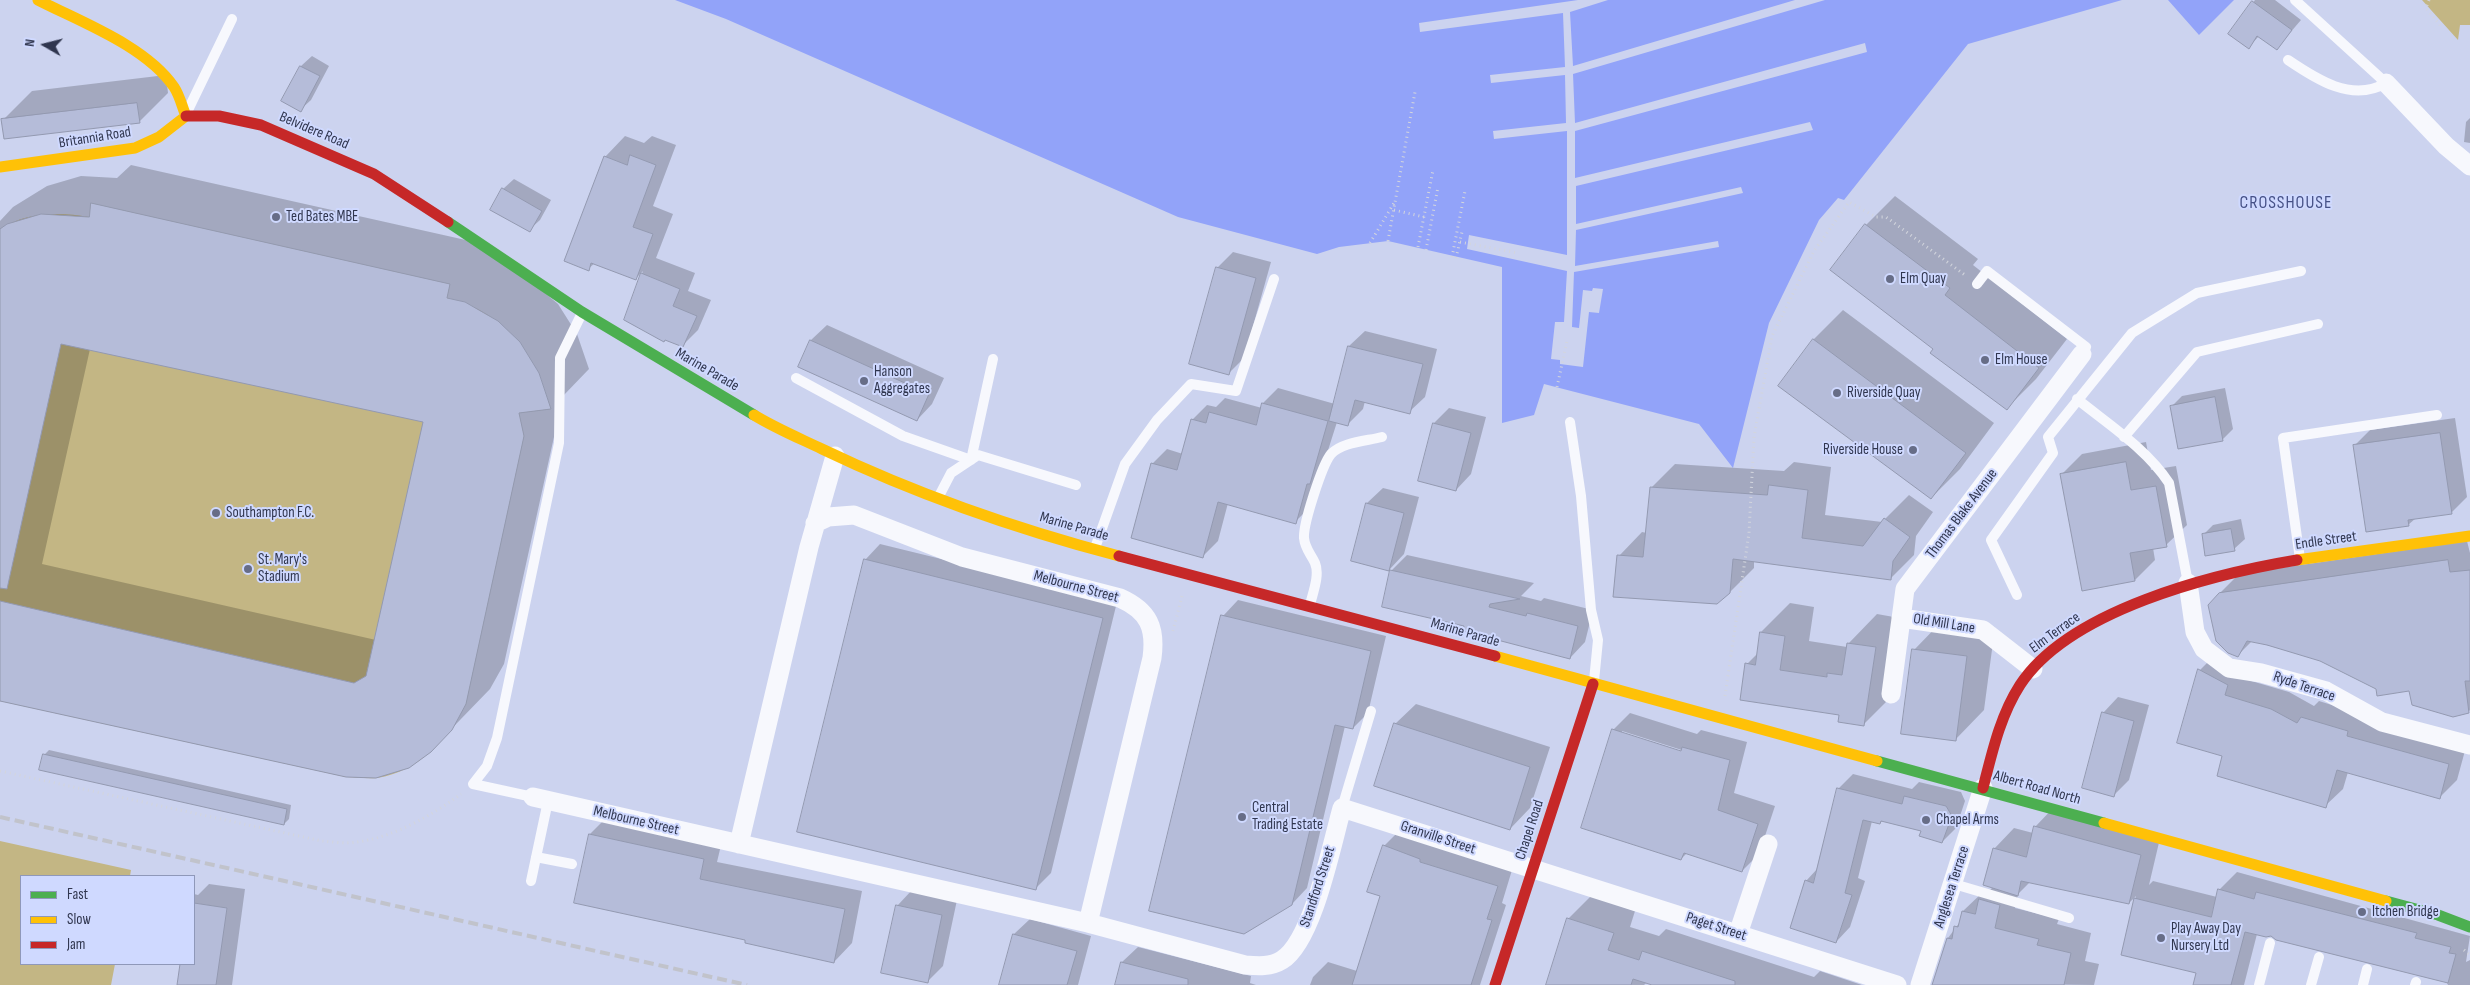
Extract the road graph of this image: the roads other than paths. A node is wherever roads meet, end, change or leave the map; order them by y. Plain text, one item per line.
1 (38, 0) edge
2 (2295, 0) edge
3 (232, 19) dead end
4 (2288, 60) dead end
5 (2386, 83) junction
6 (186, 116) junction
7 (2470, 166) edge
8 (0, 167) edge
9 (2301, 270) dead end
10 (1274, 279) dead end
11 (1976, 284) dead end
12 (582, 312) junction
13 (2318, 324) dead end
14 (2082, 354) joint
15 (993, 359) dead end
16 (796, 378) dead end
17 (2077, 399) junction
18 (2438, 415) dead end
19 (1570, 422) dead end
20 (2124, 437) junction
21 (1382, 438) dead end
22 (835, 456) junction
23 (971, 460) junction
24 (1076, 485) dead end
25 (937, 498) junction
26 (815, 523) junction
27 (2470, 536) edge
28 (1094, 549) junction
29 (2300, 560) junction
30 (2188, 583) junction
31 (2017, 595) dead end
32 (1310, 606) junction
33 (1901, 618) junction
34 (2033, 668) junction
35 (1593, 684) junction
36 (1891, 694) dead end
37 (1371, 711) dead end
38 (2470, 746) edge
39 (1983, 788) junction
40 (540, 799) junction
41 (1342, 808) junction
42 (739, 844) junction
43 (1768, 844) dead end
44 (536, 857) junction
45 (572, 864) dead end
46 (1534, 869) junction
47 (531, 881) dead end
48 (1954, 884) junction
49 (2068, 918) dead end
50 (1088, 924) junction
51 (2470, 927) edge
52 (1738, 934) junction
53 (2270, 943) dead end
54 (2319, 957) dead end
55 (1281, 960) joint
56 (2367, 969) dead end
57 (1495, 985) edge
58 (1897, 985) edge
59 (1920, 985) edge
60 (2259, 985) edge
61 (2311, 985) edge
62 (2363, 985) edge

1 - 6 main road
2 - 5 lane
3 - 6 lane
4 - 5 lane
5 - 7 street
6 - 8 main road, Britannia Road
6 - 12 main road, Belvidere Road
9 - 17 lane
10 - 28 lane
11 - 14 lane
12 - 22 main road, Marine Parade
12 - 40 lane
13 - 20 lane
14 - 33 street, Thomas Blake Avenue
15 - 23 lane
16 - 23 lane
17 - 20 lane
17 - 31 lane
18 - 29 lane
19 - 35 lane
20 - 30 lane
21 - 32 lane
22 - 25 main road, Marine Parade
22 - 26 street
23 - 24 lane
23 - 25 lane
25 - 28 main road, Marine Parade
26 - 42 street
26 - 50 street, Melbourne Street
27 - 29 main road, Endle Street
28 - 32 main road, Marine Parade
29 - 30 main road, Endle Street
30 - 34 main road, Elm Terrace
30 - 38 street, Ryde Terrace
32 - 35 main road, Marine Parade
33 - 34 street, Old Mill Lane
33 - 36 street, Thomas Blake Avenue
34 - 39 main road, Elm Terrace
35 - 39 main road, Albert Road North
35 - 46 main road, Chapel Road
37 - 41 lane
39 - 48 street, Anglesea Terrace
39 - 51 main road, Albert Road North
40 - 42 street, Melbourne Street
40 - 44 lane
41 - 46 street, Granville Street
41 - 55 street, Standford Street
42 - 50 street, Melbourne Street
43 - 52 street
44 - 45 lane
44 - 47 lane
46 - 52 street, Paget Street
46 - 57 main road, Chapel Road
48 - 49 lane
48 - 59 street, Anglesea Terrace
50 - 55 street, Melbourne Street
52 - 58 street, Paget Street
53 - 60 lane
54 - 61 lane
56 - 62 lane

